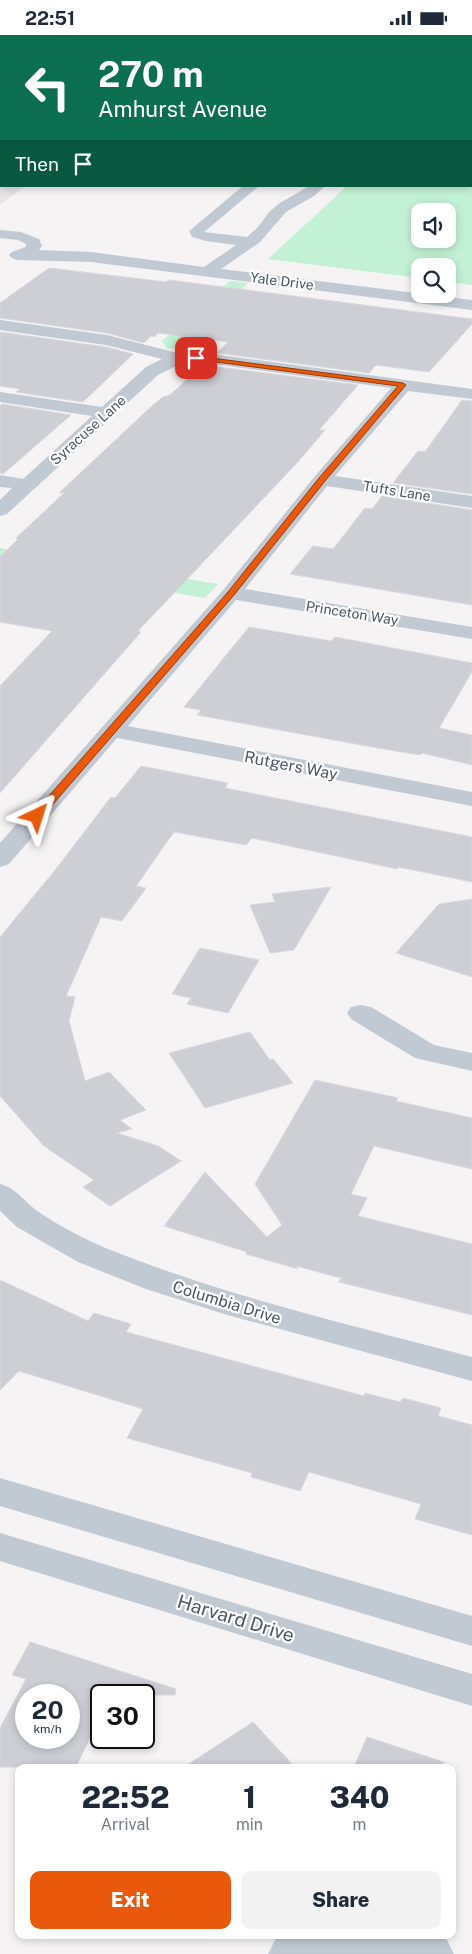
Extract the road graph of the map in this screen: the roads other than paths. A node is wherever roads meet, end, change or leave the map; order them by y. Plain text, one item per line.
1 (251, 187) edge
2 (314, 187) edge
3 (0, 234) edge
4 (250, 241) junction
5 (34, 242) junction
6 (17, 255) junction
7 (0, 257) edge
8 (92, 257) junction
9 (207, 271) junction
10 (472, 305) edge
11 (0, 325) edge
12 (180, 359) junction
13 (403, 385) junction
14 (472, 394) edge
15 (0, 397) edge
16 (108, 413) junction
17 (322, 480) junction
18 (0, 481) edge
19 (28, 485) junction
20 (472, 502) edge
21 (0, 510) edge
22 (231, 593) junction
23 (472, 633) edge
24 (111, 730) junction
25 (472, 799) edge
26 (0, 859) edge
27 (361, 1013) dead end
28 (472, 1062) edge
29 (0, 1194) edge
30 (472, 1369) edge
31 (0, 1492) edge
32 (0, 1547) edge
33 (472, 1631) edge
34 (472, 1690) edge
35 (305, 1939) edge
36 (369, 1939) edge
37 (290, 1954) edge
38 (432, 1954) edge

1 - 4 street
2 - 4 street
3 - 5 street, Yale Drive
4 - 9 street
5 - 6 street
5 - 8 street, Yale Drive
6 - 7 street, Yale Drive
6 - 8 street, Yale Drive
8 - 9 street, Yale Drive
9 - 10 street, Yale Drive
11 - 12 street
12 - 13 street
12 - 16 street, Syracuse Lane
13 - 14 street
13 - 17 street
15 - 16 street
16 - 19 street, Syracuse Lane
17 - 20 street, Tufts Lane
17 - 22 street
18 - 19 street
19 - 21 street, Syracuse Lane
22 - 23 street, Princeton Way
22 - 24 street
24 - 25 street, Rutgers Way
24 - 26 street
27 - 28 street
29 - 30 street, Columbia Drive
31 - 33 street
32 - 34 street, Harvard Drive
35 - 37 street
36 - 38 street

